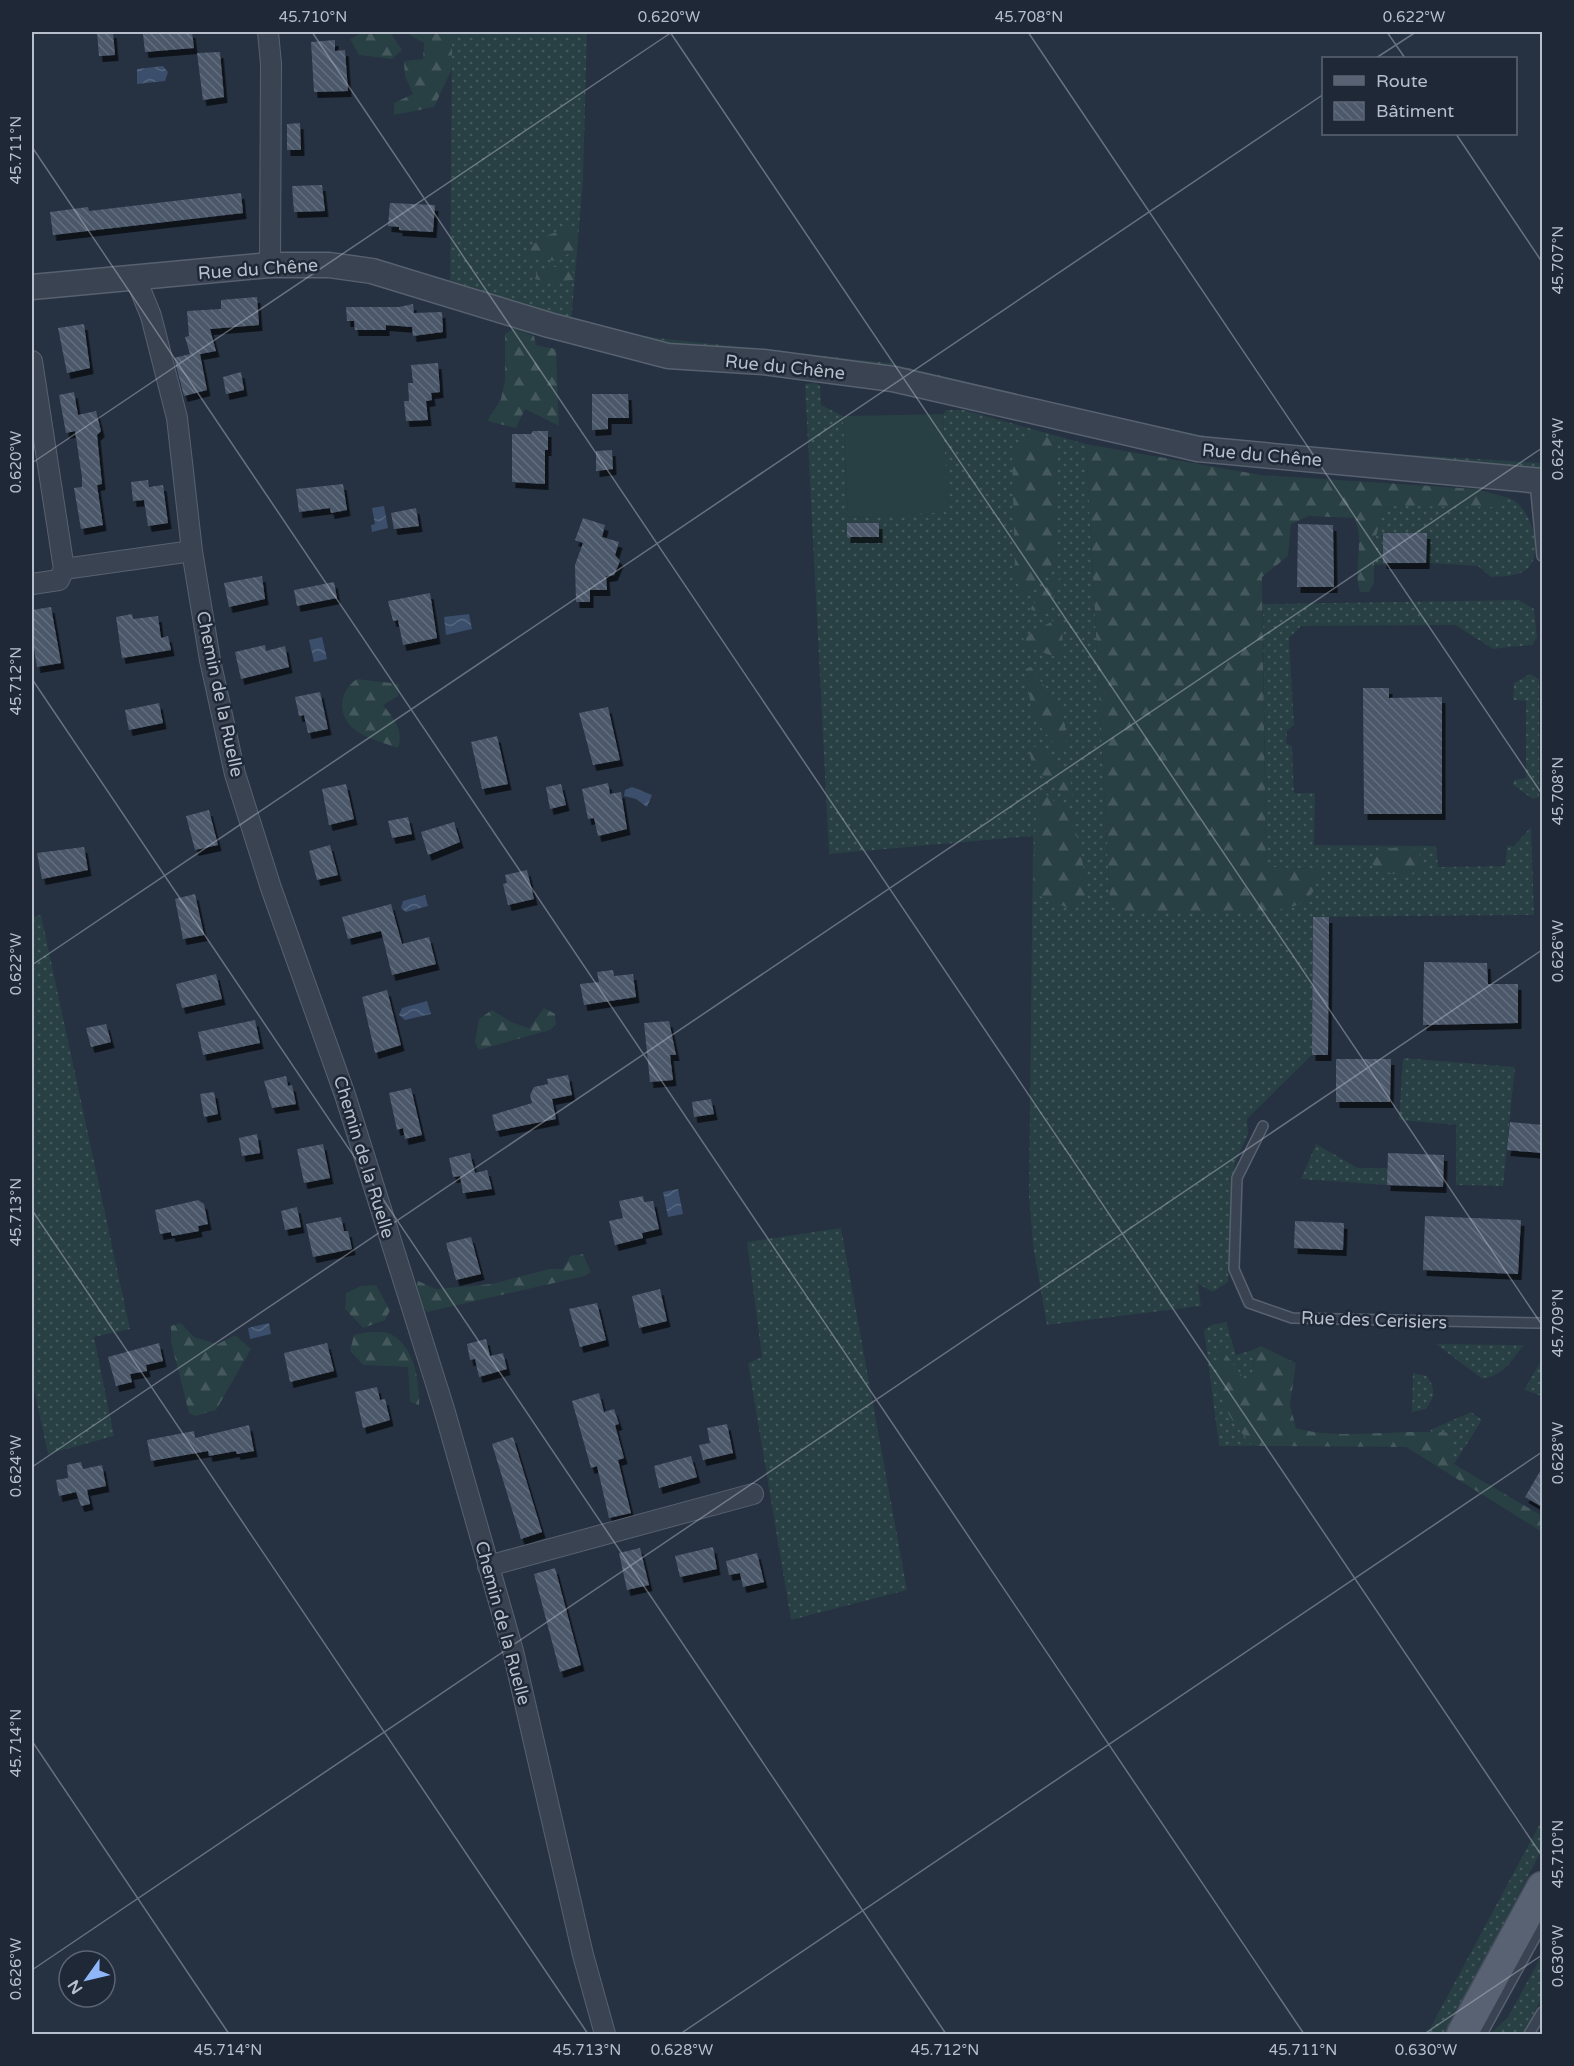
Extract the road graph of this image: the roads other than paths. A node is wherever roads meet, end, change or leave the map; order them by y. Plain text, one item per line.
1 (268, 32) edge
2 (270, 265) junction
3 (136, 279) junction
4 (32, 287) edge
5 (32, 361) edge
6 (1539, 480) edge
7 (192, 551) junction
8 (1542, 556) edge
9 (64, 568) junction
10 (32, 584) edge
11 (1263, 1126) dead end
12 (1542, 1323) edge
13 (753, 1494) dead end
14 (488, 1566) junction
15 (1542, 1887) edge
16 (1542, 1925) edge
17 (1542, 2012) edge
18 (605, 2034) edge
19 (1462, 2034) edge
20 (1482, 2034) edge
21 (1529, 2034) edge

1 - 2 street
2 - 3 street, Rue du Chêne
2 - 6 street, Rue du Chêne
3 - 4 street, Rue du Chêne
3 - 7 street, Chemin de la Ruelle
5 - 9 street
6 - 8 lane
7 - 9 street
7 - 14 street, Chemin de la Ruelle
9 - 10 street
11 - 12 lane, Rue des Cerisiers
13 - 14 street
14 - 18 street, Chemin de la Ruelle
15 - 19 main road
16 - 20 lane
17 - 21 lane

